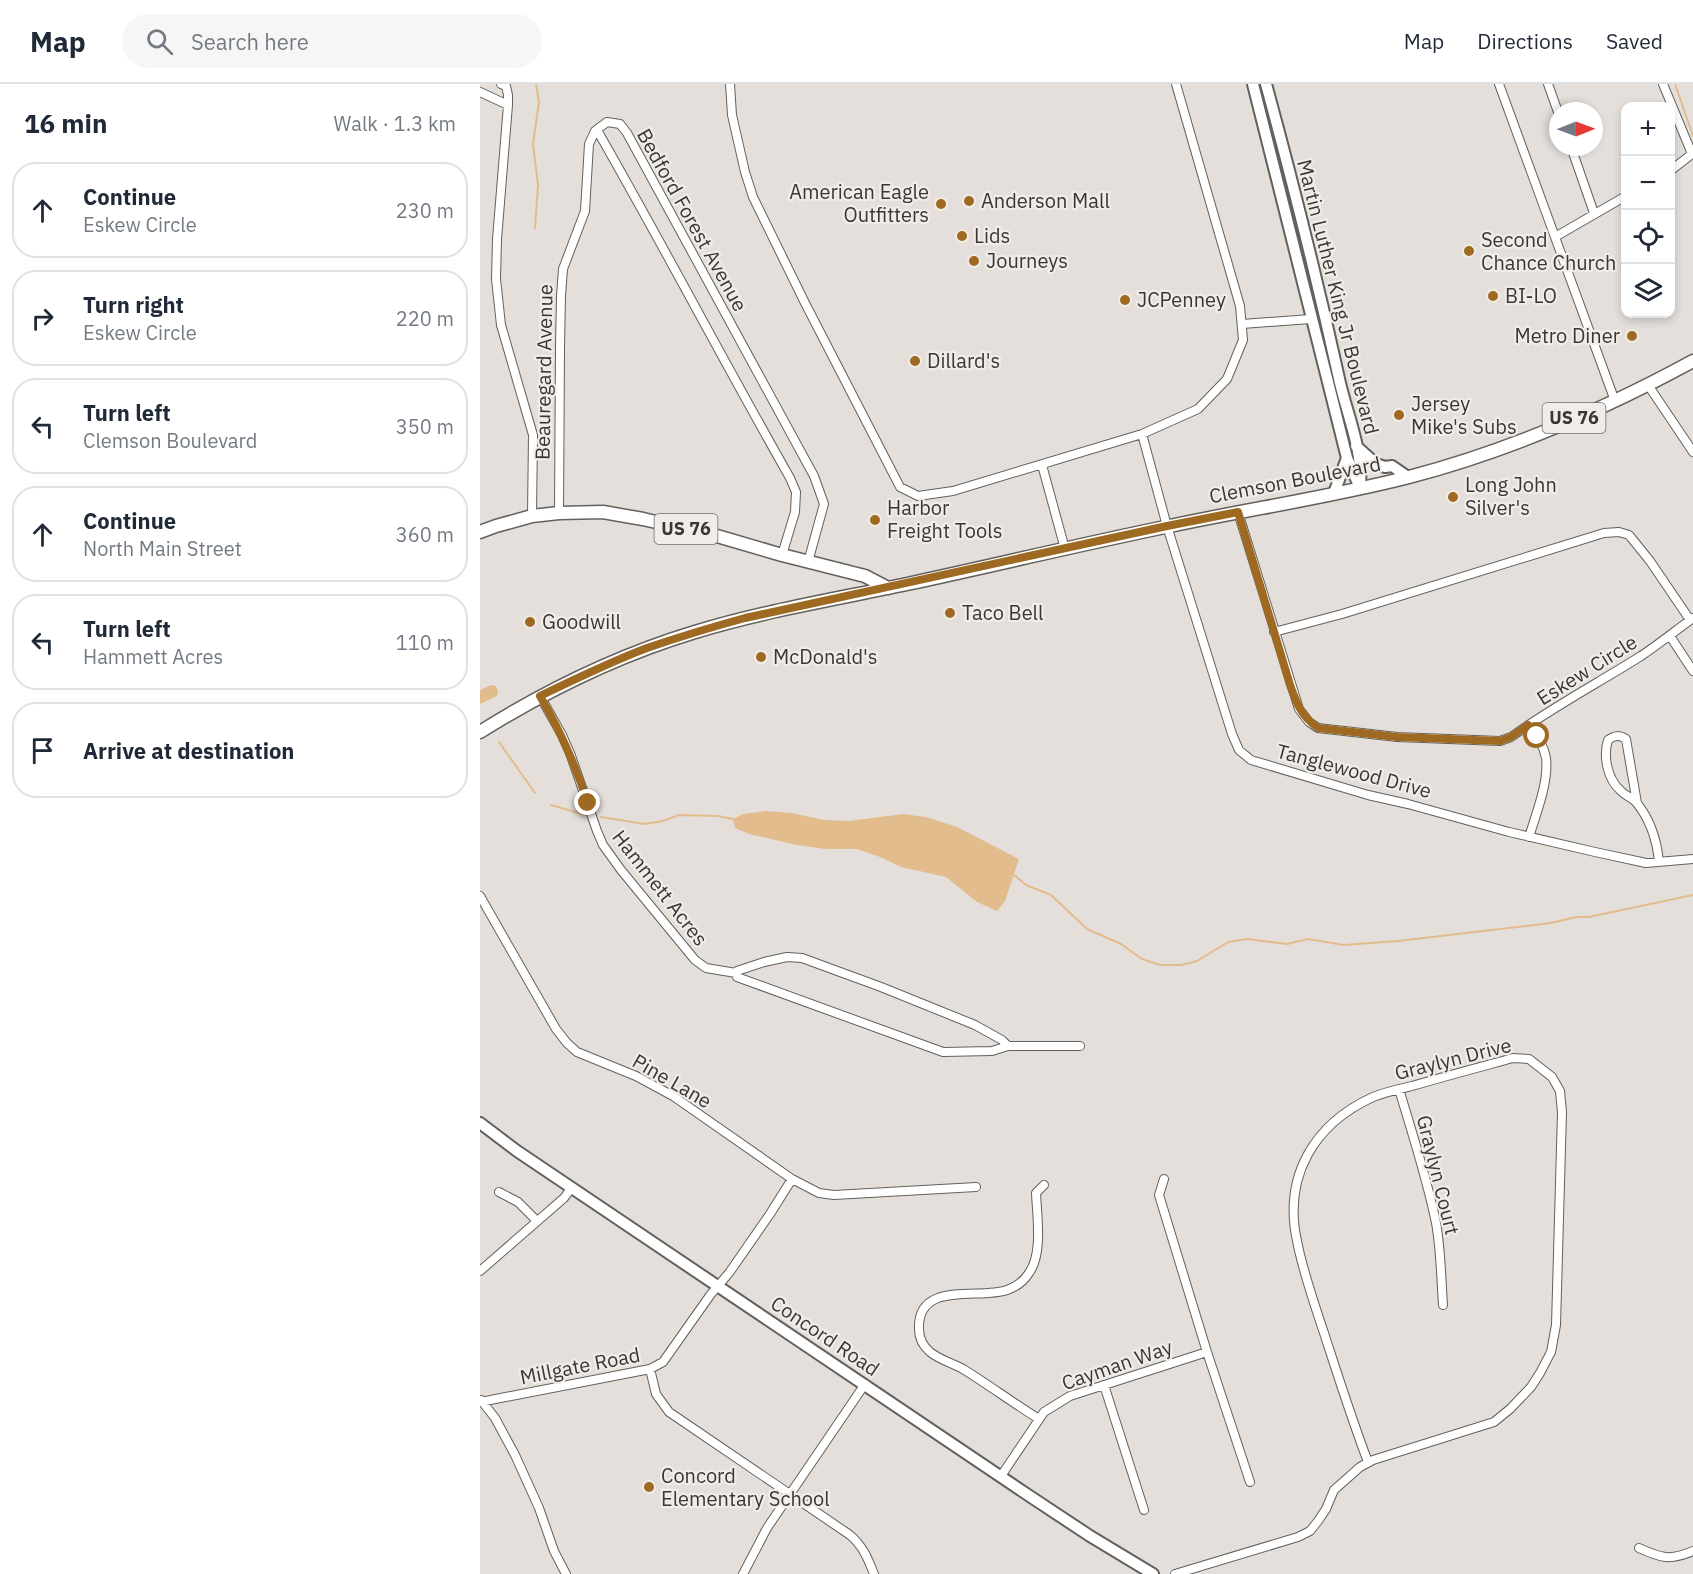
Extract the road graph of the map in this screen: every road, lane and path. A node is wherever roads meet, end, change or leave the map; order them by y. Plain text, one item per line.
1 (501, 84) edge
2 (730, 84) edge
3 (1176, 84) edge
4 (1253, 84) edge
5 (1266, 84) edge
6 (1499, 84) edge
7 (1548, 84) edge
8 (1663, 84) edge
9 (480, 92) edge
10 (1554, 102) edge
11 (508, 105) junction
12 (597, 130) junction
13 (1693, 154) edge
14 (1574, 156) edge
15 (1675, 168) edge
16 (1621, 199) edge
17 (1594, 213) junction
18 (1555, 237) junction
19 (1311, 319) junction
20 (1242, 324) junction
21 (1693, 361) edge
22 (1648, 385) junction
23 (1615, 400) junction
24 (1142, 434) junction
25 (1356, 446) junction
26 (1693, 452) edge
27 (1347, 458) junction
28 (1042, 465) junction
29 (1408, 477) junction
30 (1360, 488) junction
31 (1334, 493) junction
32 (1238, 512) junction
33 (559, 513) junction
34 (532, 516) junction
35 (1167, 526) junction
36 (480, 532) edge
37 (1065, 549) junction
38 (782, 555) junction
39 (808, 562) junction
40 (888, 588) junction
41 (1692, 619) edge
42 (1274, 632) junction
43 (1670, 636) junction
44 (1693, 671) edge
45 (540, 696) junction
46 (1528, 725) junction
47 (480, 732) edge
48 (1637, 803) junction
49 (1529, 837) junction
50 (1693, 859) edge
51 (1659, 862) junction
52 (480, 896) edge
53 (736, 973) junction
54 (1008, 1046) junction
55 (1080, 1046) dead end
56 (1399, 1089) junction
57 (480, 1122) edge
58 (792, 1179) junction
59 (1164, 1179) dead end
60 (1044, 1185) dead end
61 (572, 1187) junction
62 (976, 1187) dead end
63 (499, 1192) dead end
64 (537, 1221) junction
65 (480, 1270) edge
66 (719, 1286) junction
67 (1443, 1305) dead end
68 (1207, 1352) junction
69 (650, 1369) junction
70 (865, 1384) junction
71 (1104, 1384) junction
72 (481, 1401) edge
73 (1039, 1419) junction
74 (1368, 1462) junction
75 (1001, 1476) junction
76 (1250, 1482) dead end
77 (789, 1495) junction
78 (1144, 1510) dead end
79 (1639, 1548) dead end
80 (1693, 1551) edge
81 (566, 1574) edge
82 (743, 1574) edge
83 (874, 1574) edge
84 (1153, 1574) edge
85 (1175, 1574) edge

1 - 11 street
2 - 28 street
3 - 20 street
4 - 19 street, Martin Luther King Jr Boulevard
5 - 25 street, Martin Luther King Jr Boulevard
6 - 18 street
7 - 10 street
8 - 13 street
9 - 11 street
11 - 34 street, Beauregard Avenue
12 - 33 street, Beauregard Avenue
12 - 38 street, Bedford Forest Avenue
12 - 39 street, Bedford Forest Avenue
13 - 15 street
14 - 17 street
16 - 17 street
17 - 18 street
18 - 23 street
19 - 20 street
19 - 27 street, Martin Luther King Jr Boulevard
20 - 24 street
21 - 22 main road, Clemson Boulevard / US 76
22 - 23 main road, Clemson Boulevard / US 76
22 - 26 street
23 - 29 main road, Clemson Boulevard / US 76
24 - 28 street
24 - 35 street, Tanglewood Drive
25 - 29 street
25 - 30 street, Martin Luther King Jr Boulevard
27 - 30 street, Martin Luther King Jr Boulevard
27 - 31 street, Martin Luther King Jr Boulevard
28 - 37 street
29 - 30 main road, Clemson Boulevard / US 76
30 - 31 main road, Clemson Boulevard / US 76
31 - 32 main road, Clemson Boulevard / US 76
32 - 35 main road, Clemson Boulevard / US 76
32 - 42 street, Eskew Circle
33 - 34 main road, US 76
33 - 38 main road, US 76
34 - 36 main road, US 76
35 - 37 main road, Clemson Boulevard / US 76
35 - 49 street, Tanglewood Drive
37 - 40 main road, Clemson Boulevard / US 76
38 - 39 main road, US 76
39 - 40 main road, US 76
40 - 45 main road, Clemson Boulevard
41 - 42 street, Eskew Circle
41 - 43 street, Eskew Circle
42 - 46 street, Eskew Circle
43 - 44 street
43 - 46 street, Eskew Circle
45 - 47 main road, Clemson Boulevard
45 - 53 street, Hammett Acres
46 - 49 street
48 - 48 street
48 - 51 street
49 - 51 street, Tanglewood Drive
50 - 51 street, Tanglewood Drive
52 - 58 street, Pine Lane
53 - 54 street, Hammett Acres
53 - 54 street
54 - 55 street, Hammett Acres
56 - 67 street, Graylyn Court
56 - 74 street, Graylyn Drive
56 - 74 street, Graylyn Drive
57 - 61 street, Concord Road
58 - 62 street, Pine Lane
58 - 66 street
59 - 68 street
60 - 73 street
61 - 64 street
61 - 66 street, Concord Road
63 - 64 street
64 - 65 street
66 - 69 street, Millgate Road
66 - 70 street, Concord Road
68 - 71 street, Cayman Way
68 - 76 street
69 - 72 street, Millgate Road
69 - 77 street
70 - 75 street, Concord Road
70 - 77 street
71 - 73 street, Cayman Way
71 - 78 street
72 - 81 street
73 - 75 street, Cayman Way
74 - 85 street, Graylyn Drive
75 - 84 street, Concord Road
77 - 82 street
77 - 83 street
79 - 80 street

